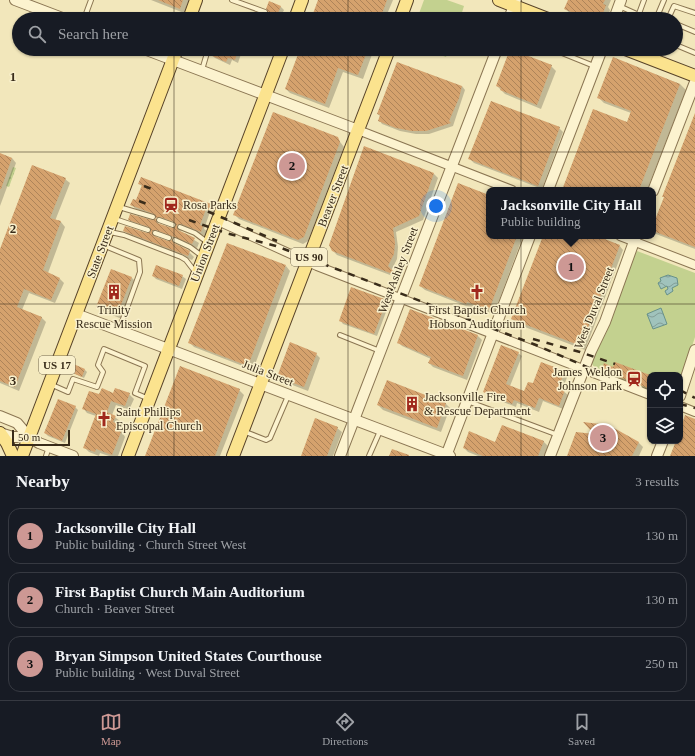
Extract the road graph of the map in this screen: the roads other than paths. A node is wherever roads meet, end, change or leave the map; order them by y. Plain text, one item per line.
1 (15, 0) edge
2 (91, 0) edge
3 (196, 0) edge
4 (232, 0) edge
5 (302, 0) edge
6 (407, 0) edge
7 (499, 0) edge
8 (644, 0) edge
9 (664, 0) edge
10 (515, 3) edge
11 (620, 3) edge
12 (47, 12) edge
13 (87, 12) edge
14 (192, 12) edge
15 (265, 12) dead end
16 (298, 12) edge
17 (403, 12) edge
18 (533, 12) edge
19 (632, 12) edge
20 (640, 12) edge
21 (659, 12) edge
22 (671, 12) edge
23 (695, 13) edge
24 (683, 27) edge
25 (695, 32) edge
26 (683, 48) edge
27 (695, 53) edge
28 (175, 56) edge
29 (177, 56) edge
30 (206, 56) edge
31 (280, 56) edge
32 (386, 56) edge
33 (494, 56) edge
34 (570, 56) edge
35 (600, 56) edge
36 (644, 56) edge
37 (596, 66) junction
38 (201, 71) junction
39 (695, 76) edge
40 (695, 82) edge
41 (265, 96) junction
42 (358, 130) junction
43 (452, 167) junction
44 (504, 187) edge
45 (549, 187) edge
46 (655, 187) edge
47 (117, 206) junction
48 (153, 217) dead end
49 (112, 219) junction
50 (159, 220) dead end
51 (218, 221) junction
52 (173, 225) dead end
53 (180, 228) dead end
54 (148, 230) dead end
55 (107, 232) junction
56 (154, 233) dead end
57 (169, 238) dead end
58 (529, 239) edge
59 (634, 239) edge
60 (175, 240) dead end
61 (209, 243) junction
62 (102, 245) junction
63 (204, 258) junction
64 (308, 262) junction
65 (695, 265) edge
66 (197, 274) junction
67 (401, 298) junction
68 (76, 314) junction
69 (119, 330) junction
70 (493, 333) junction
71 (340, 335) dead end
72 (168, 349) junction
73 (695, 350) edge
74 (380, 352) junction
75 (584, 369) junction
76 (50, 384) junction
77 (261, 384) junction
78 (683, 387) edge
79 (288, 394) junction
80 (647, 394) edge
81 (150, 399) junction
82 (467, 401) junction
83 (683, 407) edge
84 (695, 412) edge
85 (0, 416) edge
86 (354, 419) junction
87 (381, 429) junction
88 (243, 431) junction
89 (0, 433) edge
90 (558, 435) junction
91 (29, 437) junction
92 (662, 444) edge
93 (48, 451) edge
94 (60, 454) edge
95 (13, 456) edge
96 (22, 456) edge
97 (74, 456) edge
98 (128, 456) edge
99 (234, 456) edge
100 (340, 456) edge
101 (369, 456) edge
102 (447, 456) edge
103 (550, 456) edge
104 (657, 456) edge

1 - 12 street
2 - 13 lane
3 - 14 main road
4 - 15 lane
5 - 16 main road
6 - 17 main road
7 - 10 main road
8 - 20 lane
9 - 21 lane
10 - 18 main road
11 - 19 lane
22 - 23 lane
24 - 25 lane
26 - 27 lane
28 - 47 main road, State Street / US 17
29 - 38 street
30 - 38 lane
31 - 41 main road, Union Street
32 - 42 main road, Beaver Street / US 90
33 - 43 street, West Ashley Street
34 - 37 lane
35 - 37 street
36 - 39 main road
37 - 45 street
38 - 41 street
40 - 46 street
41 - 42 street
41 - 51 main road, Union Street
42 - 43 street
42 - 64 main road, Beaver Street / US 90
43 - 44 street
43 - 67 street, West Ashley Street
47 - 48 lane
47 - 49 main road, State Street / US 17
49 - 54 lane
49 - 55 main road, State Street / US 17
50 - 52 lane
51 - 61 main road, Union Street
51 - 64 street
53 - 61 lane
55 - 62 main road, State Street / US 17
55 - 66 lane
56 - 57 lane
58 - 70 street
59 - 65 street
59 - 75 street, West Duval Street
60 - 63 lane
61 - 63 main road, Union Street
62 - 68 main road, State Street / US 17
62 - 69 lane
63 - 66 main road, Union Street
64 - 67 street
64 - 77 main road, Beaver Street / US 90
66 - 72 main road, Union Street
67 - 70 street
67 - 74 street, West Ashley Street
68 - 69 street, Julia Street
68 - 76 main road, State Street / US 17
69 - 72 street, Julia Street
70 - 75 street
70 - 82 street
71 - 74 lane
72 - 77 street, Julia Street
72 - 81 main road, Union Street
73 - 78 street
74 - 86 street, West Ashley Street
75 - 80 street
75 - 90 street, West Duval Street
76 - 81 lane
76 - 91 main road, State Street / US 17
77 - 79 street, Julia Street
77 - 88 main road, Beaver Street / US 90
79 - 86 street, Julia Street
79 - 88 lane
81 - 98 main road, Union Street
82 - 90 lane
82 - 102 street
83 - 84 street
85 - 91 street
86 - 87 street, Julia Street
86 - 100 street, West Ashley Street
87 - 101 lane
87 - 102 street, Julia Street
88 - 99 main road, Beaver Street / US 90
89 - 91 street
89 - 95 main road
90 - 103 street, West Duval Street
91 - 93 street
91 - 96 main road, State Street / US 17
92 - 104 street
93 - 94 street
94 - 97 street

